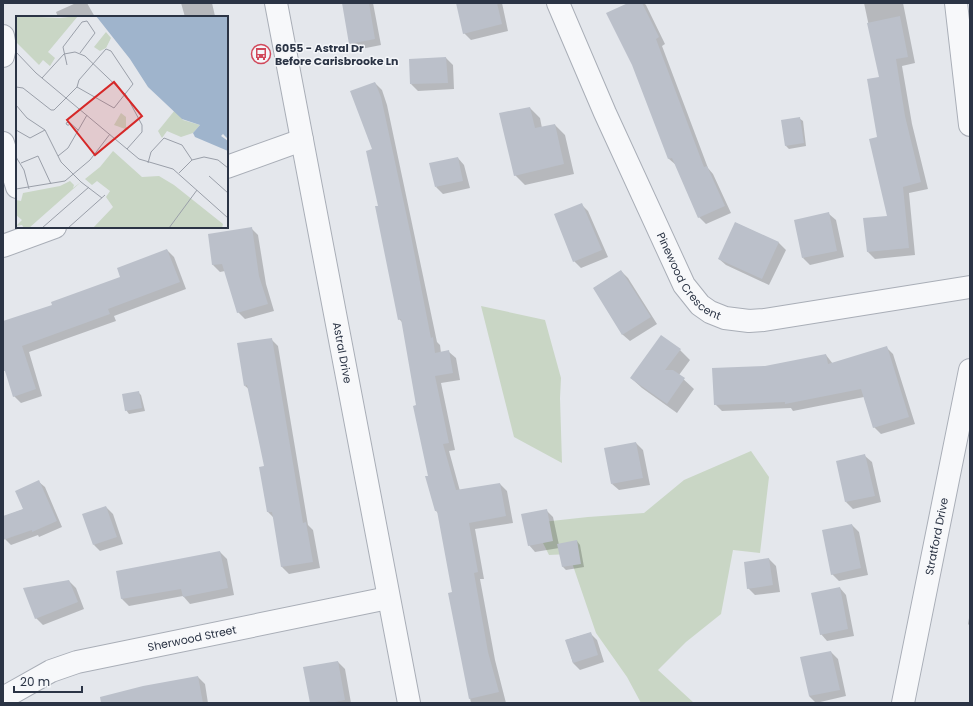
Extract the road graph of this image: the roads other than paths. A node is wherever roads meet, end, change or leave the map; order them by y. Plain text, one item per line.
1 (276, 3) edge
2 (558, 3) edge
3 (956, 3) edge
4 (3, 36) edge
5 (3, 56) edge
6 (970, 126) edge
7 (302, 140) junction
8 (3, 143) edge
9 (228, 167) edge
10 (16, 184) edge
11 (49, 228) edge
12 (31, 231) edge
13 (3, 246) edge
14 (970, 287) edge
15 (970, 370) edge
16 (388, 598) junction
17 (3, 698) edge
18 (409, 703) edge
19 (903, 703) edge

1 - 7 street, Astral Drive
2 - 14 street, Pinewood Crescent
3 - 6 street
4 - 5 street
7 - 9 street
7 - 16 street, Astral Drive
8 - 10 street
11 - 12 street
12 - 13 street
15 - 19 street, Stratford Drive
16 - 17 street, Sherwood Street
16 - 18 street, Astral Drive

